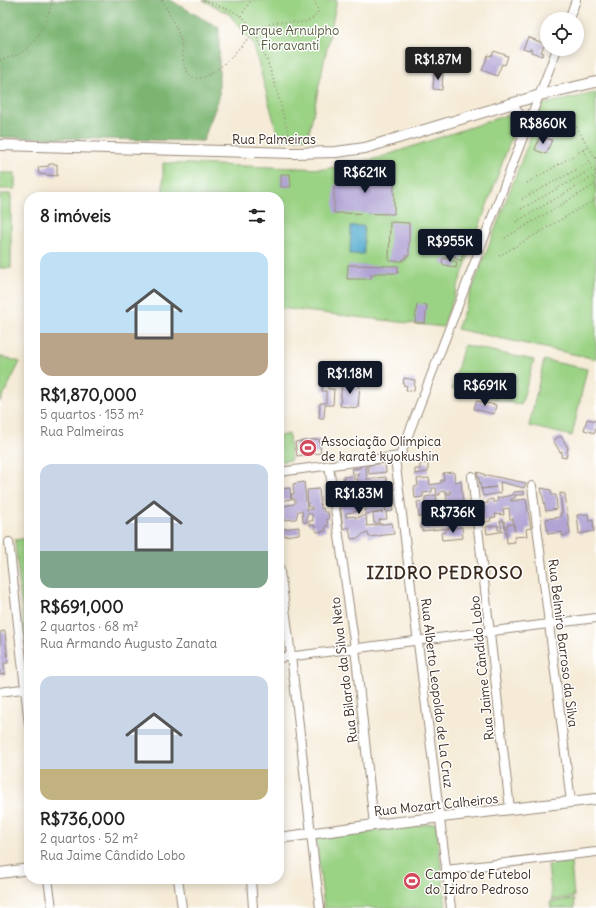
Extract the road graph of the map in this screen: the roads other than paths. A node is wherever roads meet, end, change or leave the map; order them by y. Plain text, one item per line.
1 (576, 0) edge
2 (572, 12) edge
3 (554, 56) edge
4 (596, 82) edge
5 (540, 95) junction
6 (512, 104) junction
7 (527, 124) junction
8 (0, 145) edge
9 (395, 458) junction
10 (329, 466) junction
11 (284, 471) edge
12 (472, 476) dead end
13 (532, 486) dead end
14 (9, 542) dead end
15 (284, 600) edge
16 (596, 618) edge
17 (549, 624) junction
18 (490, 630) junction
19 (418, 641) junction
20 (355, 648) junction
21 (292, 656) junction
22 (284, 657) edge
23 (24, 664) edge
24 (24, 688) edge
25 (0, 692) edge
26 (596, 799) edge
27 (571, 802) junction
28 (510, 809) junction
29 (440, 818) junction
30 (374, 825) junction
31 (310, 833) junction
32 (284, 837) edge
33 (596, 852) edge
34 (24, 870) edge
35 (446, 870) junction
36 (0, 872) edge
37 (49, 884) edge
38 (179, 884) edge
39 (251, 884) edge
40 (52, 908) edge
41 (182, 908) edge
42 (253, 908) edge
43 (320, 908) edge
44 (451, 908) edge

1 - 2 street
3 - 5 street
4 - 5 street, Rua Palmeiras
5 - 6 street, Rua Palmeiras
5 - 7 street
6 - 7 street
6 - 8 street, Rua Palmeiras
7 - 9 street
9 - 10 street
9 - 19 street, Rua Alberto Leopoldo de La Cruz
10 - 11 street
10 - 20 street, Rua Bilardo da Silva Neto
12 - 18 street, Rua Jaime Cândido Lobo
13 - 17 street, Rua Belmiro Barroso da Silva
14 - 23 street
15 - 21 street
16 - 17 street
17 - 18 street
17 - 27 street, Rua Belmiro Barroso da Silva
18 - 19 street
18 - 28 street, Rua Jaime Cândido Lobo
19 - 20 street
19 - 29 street, Rua Alberto Leopoldo de La Cruz
20 - 21 street
20 - 30 street, Rua Bilardo da Silva Neto
21 - 22 street
21 - 31 street
24 - 25 street
26 - 27 street, Rua Mozart Calheiros
27 - 28 street, Rua Mozart Calheiros
28 - 29 street, Rua Mozart Calheiros
29 - 30 street, Rua Mozart Calheiros
29 - 35 street, Rua Alberto Leopoldo de La Cruz
30 - 31 street, Rua Mozart Calheiros
31 - 32 street, Rua Mozart Calheiros
31 - 43 street
33 - 35 street
34 - 36 street
35 - 44 street, Rua Alberto Leopoldo de La Cruz
37 - 40 street
38 - 41 street
39 - 42 street

